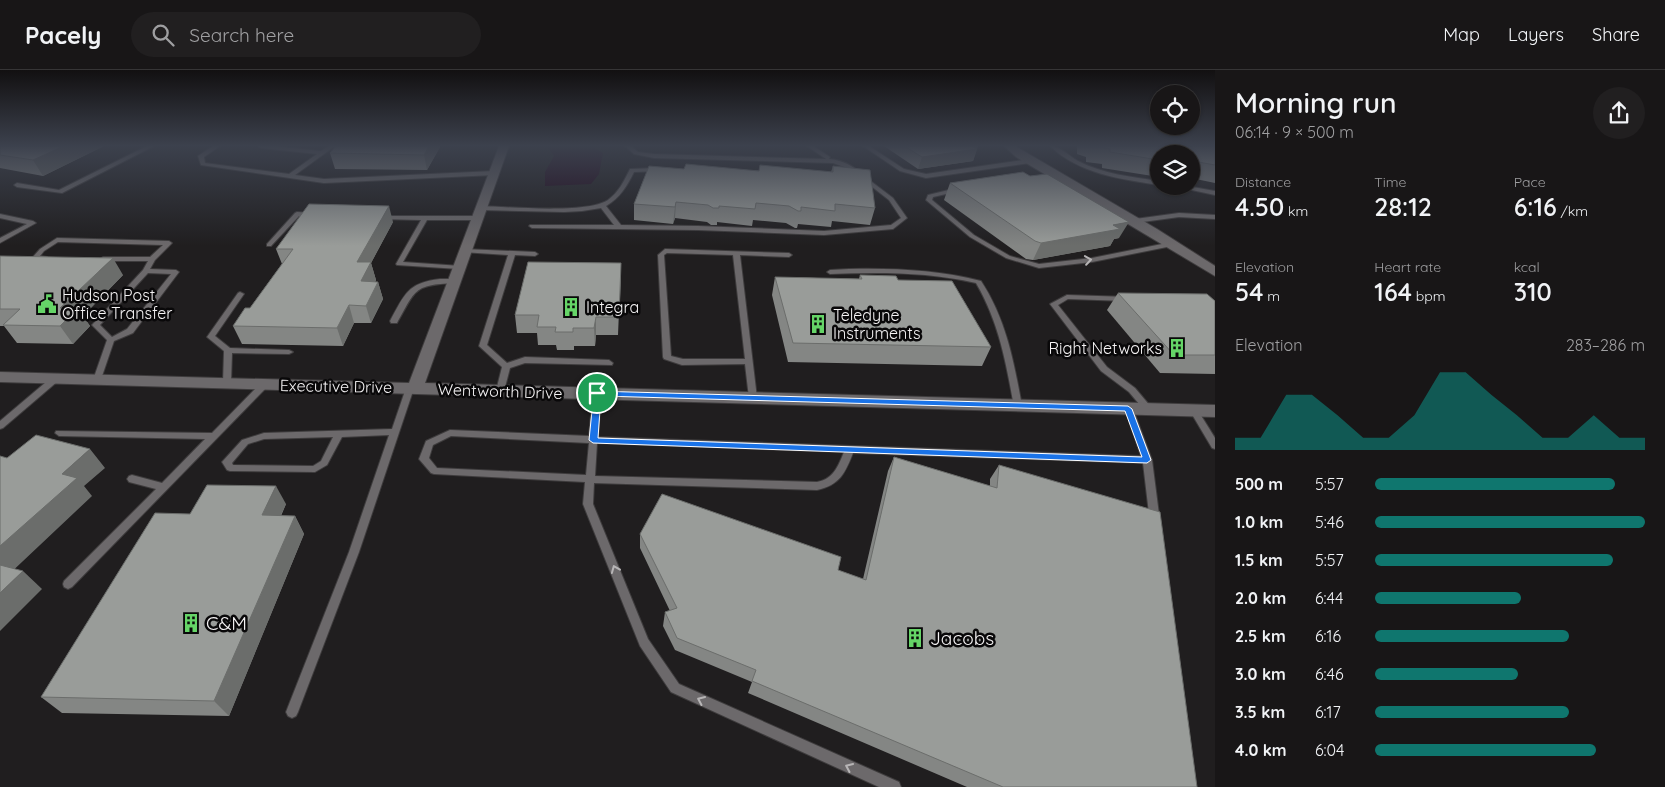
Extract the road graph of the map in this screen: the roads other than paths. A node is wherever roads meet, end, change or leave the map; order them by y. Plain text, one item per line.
1 (85, 179) edge
2 (311, 179) edge
3 (357, 179) edge
4 (492, 179) edge
5 (628, 179) edge
6 (865, 179) edge
7 (1056, 179) edge
8 (17, 185) dead end
9 (966, 188) edge
10 (1200, 190) edge
11 (1215, 193) edge
12 (603, 207) junction
13 (480, 213) junction
14 (317, 215) edge
15 (0, 216) edge
16 (376, 217) edge
17 (1215, 217) edge
18 (425, 218) junction
19 (1135, 222) junction
20 (532, 226) dead end
21 (619, 227) junction
22 (0, 240) edge
23 (1172, 244) junction
24 (269, 245) dead end
25 (464, 251) junction
26 (512, 253) junction
27 (736, 253) junction
28 (535, 254) dead end
29 (789, 256) dead end
30 (55, 258) edge
31 (94, 259) edge
32 (152, 259) junction
33 (459, 268) junction
34 (146, 271) junction
35 (830, 272) dead end
36 (1215, 272) edge
37 (454, 281) junction
38 (240, 294) dead end
39 (1136, 299) edge
40 (394, 321) dead end
41 (111, 340) junction
42 (228, 350) junction
43 (290, 352) dead end
44 (749, 361) junction
45 (609, 363) dead end
46 (506, 366) junction
47 (0, 377) edge
48 (55, 379) junction
49 (97, 380) junction
50 (227, 383) junction
51 (265, 384) junction
52 (413, 388) junction
53 (500, 391) junction
54 (597, 393) junction
55 (753, 398) junction
56 (1018, 406) junction
57 (1128, 409) junction
58 (1148, 409) junction
59 (1194, 411) junction
60 (1215, 411) edge
61 (0, 426) edge
62 (394, 432) junction
63 (59, 433) dead end
64 (338, 435) junction
65 (214, 436) junction
66 (593, 440) junction
67 (1215, 446) edge
68 (850, 448) junction
69 (1147, 460) junction
70 (132, 479) dead end
71 (590, 480) junction
72 (164, 487) junction
73 (1156, 529) edge
74 (68, 584) dead end
75 (292, 712) dead end
76 (894, 787) edge

1 - 8 lane
2 - 3 lane
4 - 13 street, Executive Drive
5 - 12 lane
6 - 21 lane
7 - 19 street
9 -> 23 lane
10 - 11 lane
12 - 13 lane
12 - 21 lane
13 - 18 lane
13 - 25 street, Executive Drive
14 - 24 lane
15 - 22 lane
16 - 18 lane
17 - 19 lane
18 - 33 lane
19 - 23 street
20 - 21 lane
23 - 36 street
25 - 26 lane
25 - 33 street, Executive Drive
26 - 28 lane
26 - 46 lane
27 - 29 lane
27 - 44 lane
27 - 44 lane
30 - 32 lane
31 - 32 lane
32 - 34 lane
33 - 37 street, Executive Drive
34 - 41 lane
34 - 41 lane
35 - 56 lane
37 - 40 lane
37 - 52 street, Executive Drive
38 - 42 lane
39 - 58 lane
41 - 49 lane
42 - 43 lane
42 - 50 lane
44 - 55 lane
45 - 46 lane
46 - 53 lane
47 - 48 street, Executive Drive
48 - 49 street, Executive Drive
48 - 61 lane
49 - 50 street, Executive Drive
50 - 51 street, Executive Drive
51 - 52 street, Executive Drive
51 - 65 lane
52 - 53 street, Wentworth Drive
52 - 62 lane
53 - 54 street, Wentworth Drive
54 - 55 street, Wentworth Drive
54 - 66 lane
55 - 56 street, Wentworth Drive
56 - 57 street, Wentworth Drive
57 - 58 street, Wentworth Drive
57 - 69 lane
58 - 59 street, Wentworth Drive
59 - 60 street, Wentworth Drive
59 - 67 lane
62 - 64 lane
62 - 75 lane
63 - 65 lane
64 - 64 lane
65 - 72 lane
66 - 68 lane
66 - 71 lane
66 - 71 lane
68 - 69 lane
68 - 71 lane
69 - 73 lane
70 - 72 lane
76 -> 71 lane
72 - 74 lane

